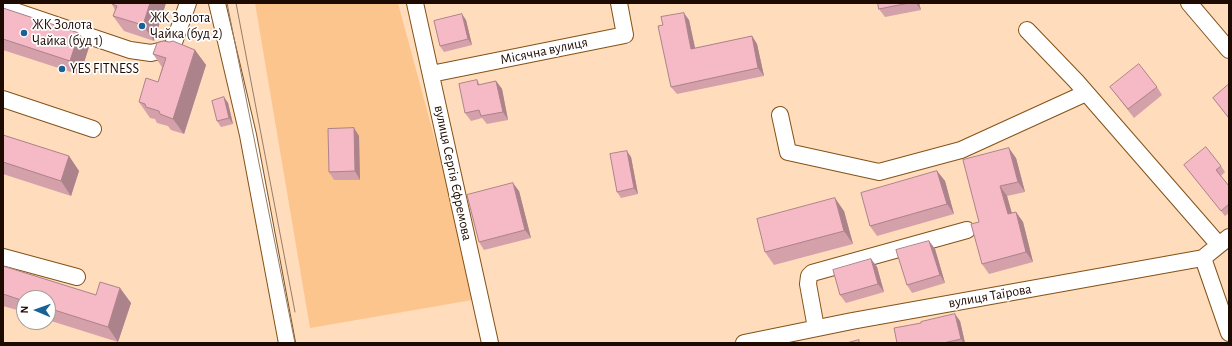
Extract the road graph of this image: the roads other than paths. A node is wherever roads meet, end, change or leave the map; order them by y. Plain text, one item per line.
1 (188, 3) edge
2 (217, 3) edge
3 (415, 3) edge
4 (619, 3) edge
5 (1188, 3) edge
6 (3, 7) edge
7 (1027, 30) dead end
8 (1229, 50) edge
9 (431, 74) junction
10 (1086, 93) junction
11 (3, 98) edge
12 (780, 115) dead end
13 (93, 129) dead end
14 (967, 230) dead end
15 (1224, 241) edge
16 (3, 257) edge
17 (1203, 258) junction
18 (77, 277) dead end
19 (816, 328) junction
20 (1229, 333) edge
21 (287, 343) edge
22 (490, 343) edge
23 (744, 343) edge

1 - 6 street
2 - 21 street
3 - 9 street, вулиця Сергія Єфремова
4 - 9 street, Місячна вулиця
5 - 8 street
7 - 10 street
9 - 22 street, вулиця Сергія Єфремова
10 - 12 street
10 - 15 street
11 - 13 street
14 - 19 street
15 - 17 street, вулиця Таїрова
16 - 18 street
17 - 19 street, вулиця Таїрова
17 - 20 street
19 - 23 street, вулиця Таїрова

